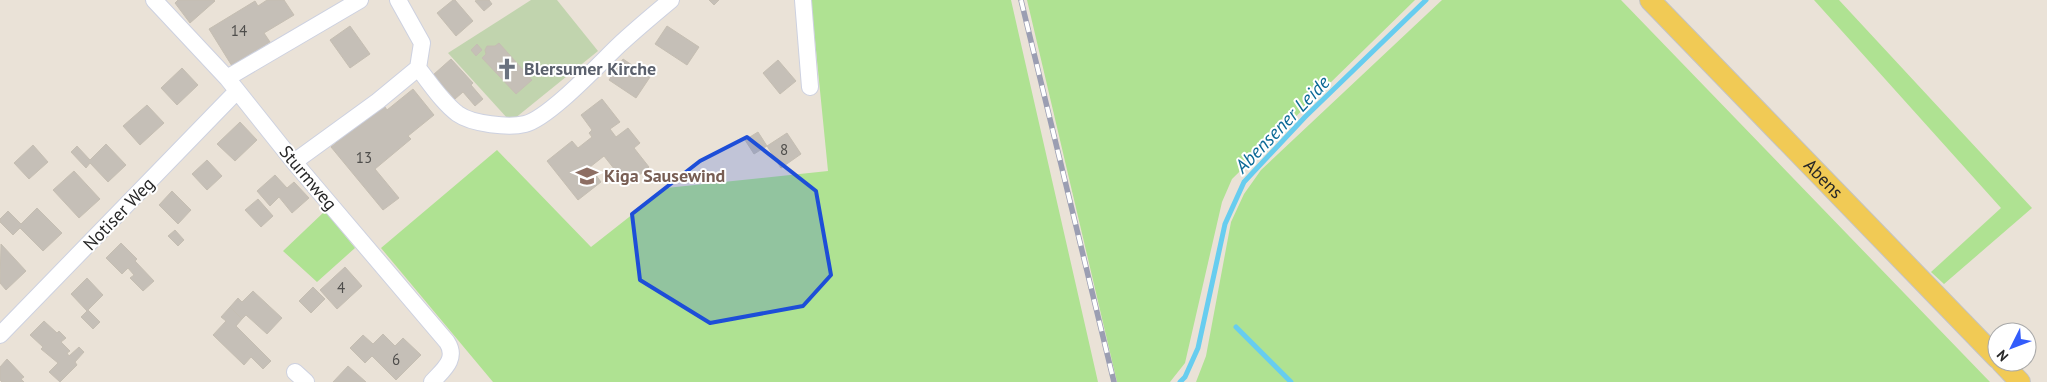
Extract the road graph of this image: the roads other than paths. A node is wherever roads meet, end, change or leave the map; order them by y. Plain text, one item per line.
1 (154, 0) edge
2 (360, 0) edge
3 (398, 0) edge
4 (671, 0) edge
5 (803, 0) edge
6 (1650, 0) edge
7 (418, 68) junction
8 (232, 85) junction
9 (810, 87) dead end
10 (294, 162) junction
11 (0, 335) edge
12 (1987, 348) edge
13 (2010, 372) edge
14 (432, 382) edge
15 (2020, 382) edge

1 - 8 street, Sturmweg
2 - 8 street, Notiser Weg
3 - 7 street
4 - 7 street
5 - 9 street
6 - 12 main road, Abens
7 - 10 street
8 - 10 street, Sturmweg
8 - 11 street, Notiser Weg
10 - 14 street, Sturmweg
13 - 15 main road

